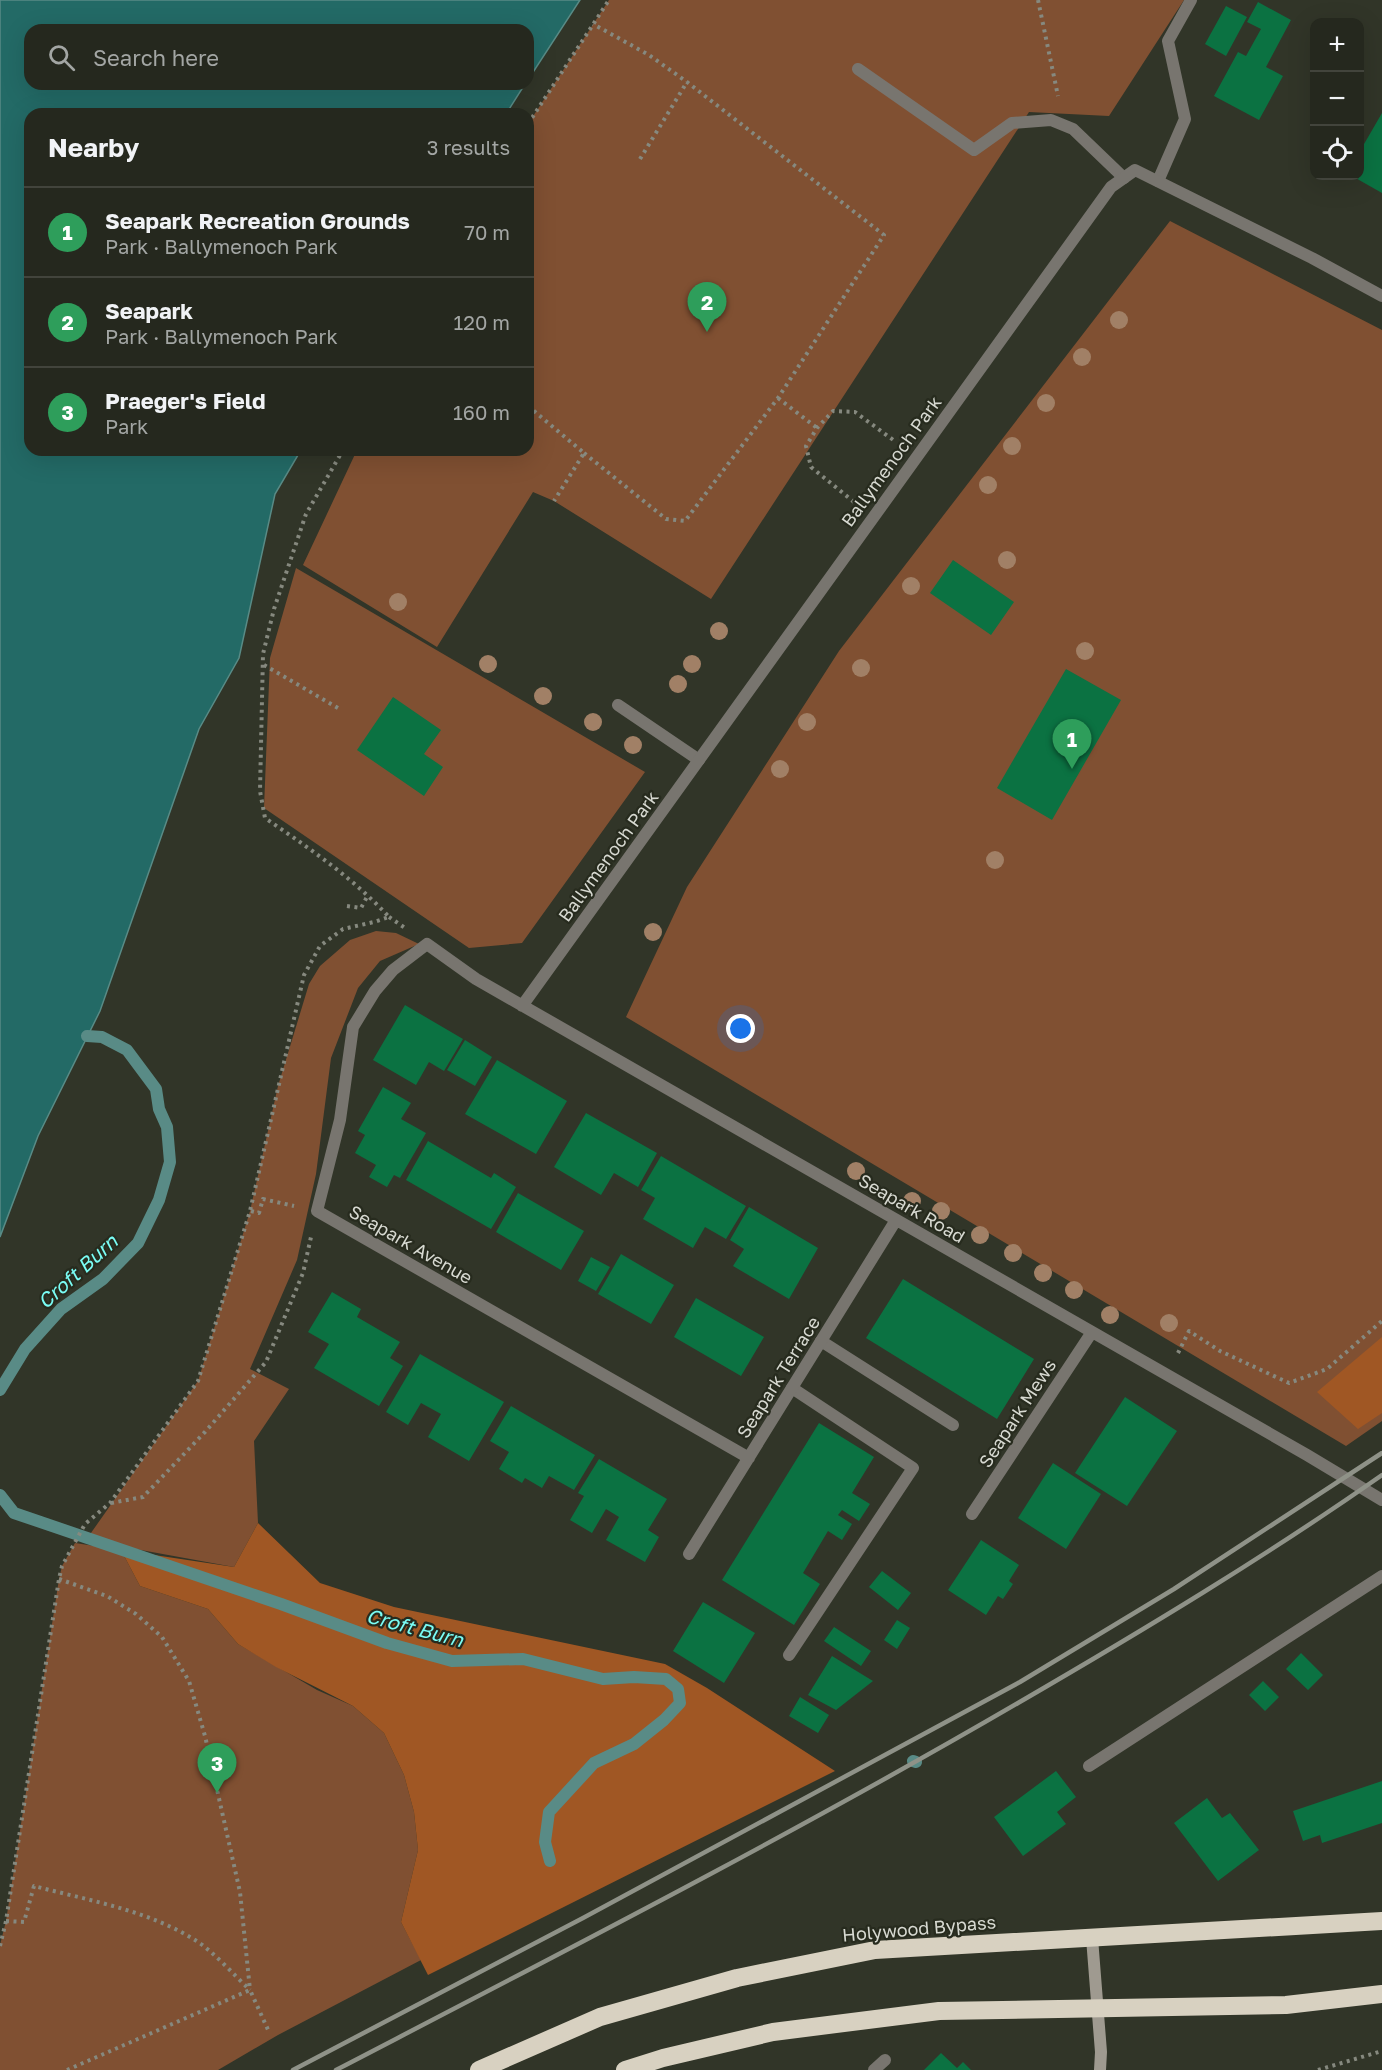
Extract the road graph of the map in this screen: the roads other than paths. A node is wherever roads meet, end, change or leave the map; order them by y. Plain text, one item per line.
1 (1191, 0) edge
2 (858, 69) dead end
3 (1124, 178) junction
4 (1158, 181) junction
5 (1382, 296) edge
6 (618, 705) dead end
7 (699, 760) junction
8 (522, 1006) junction
9 (317, 1211) joint
10 (896, 1220) junction
11 (1092, 1332) junction
12 (821, 1341) junction
13 (792, 1388) junction
14 (952, 1425) dead end
15 (749, 1458) junction
16 (1382, 1500) edge
17 (972, 1514) dead end
18 (689, 1554) dead end
19 (1382, 1576) edge
20 (789, 1655) dead end
21 (1089, 1766) dead end
22 (1382, 1921) edge
23 (1092, 1938) junction
24 (1382, 1994) edge
25 (1096, 2010) junction
26 (885, 2060) dead end
27 (479, 2070) edge
28 (625, 2070) edge
29 (874, 2070) edge
30 (1100, 2070) edge

1 - 4 street
2 - 3 street
3 - 4 street
3 - 7 street, Ballymenoch Park
4 - 5 street
6 - 7 street
7 - 8 street, Ballymenoch Park
8 - 9 street, Seapark Road
8 - 10 street, Seapark Road
9 - 15 street, Seapark Avenue
10 - 11 street, Seapark Road
10 - 12 street, Seapark Terrace
11 - 16 street, Seapark Road
11 - 17 street, Seapark Mews
12 - 13 street, Seapark Terrace
12 - 14 street
13 - 15 street, Seapark Terrace
13 - 20 street
15 - 18 street, Seapark Terrace
19 - 21 street
22 - 23 highway, Holywood Bypass
23 - 25 main road
23 - 27 highway, Holywood Bypass
24 - 25 highway
25 - 28 highway
25 - 30 main road
26 - 29 street

